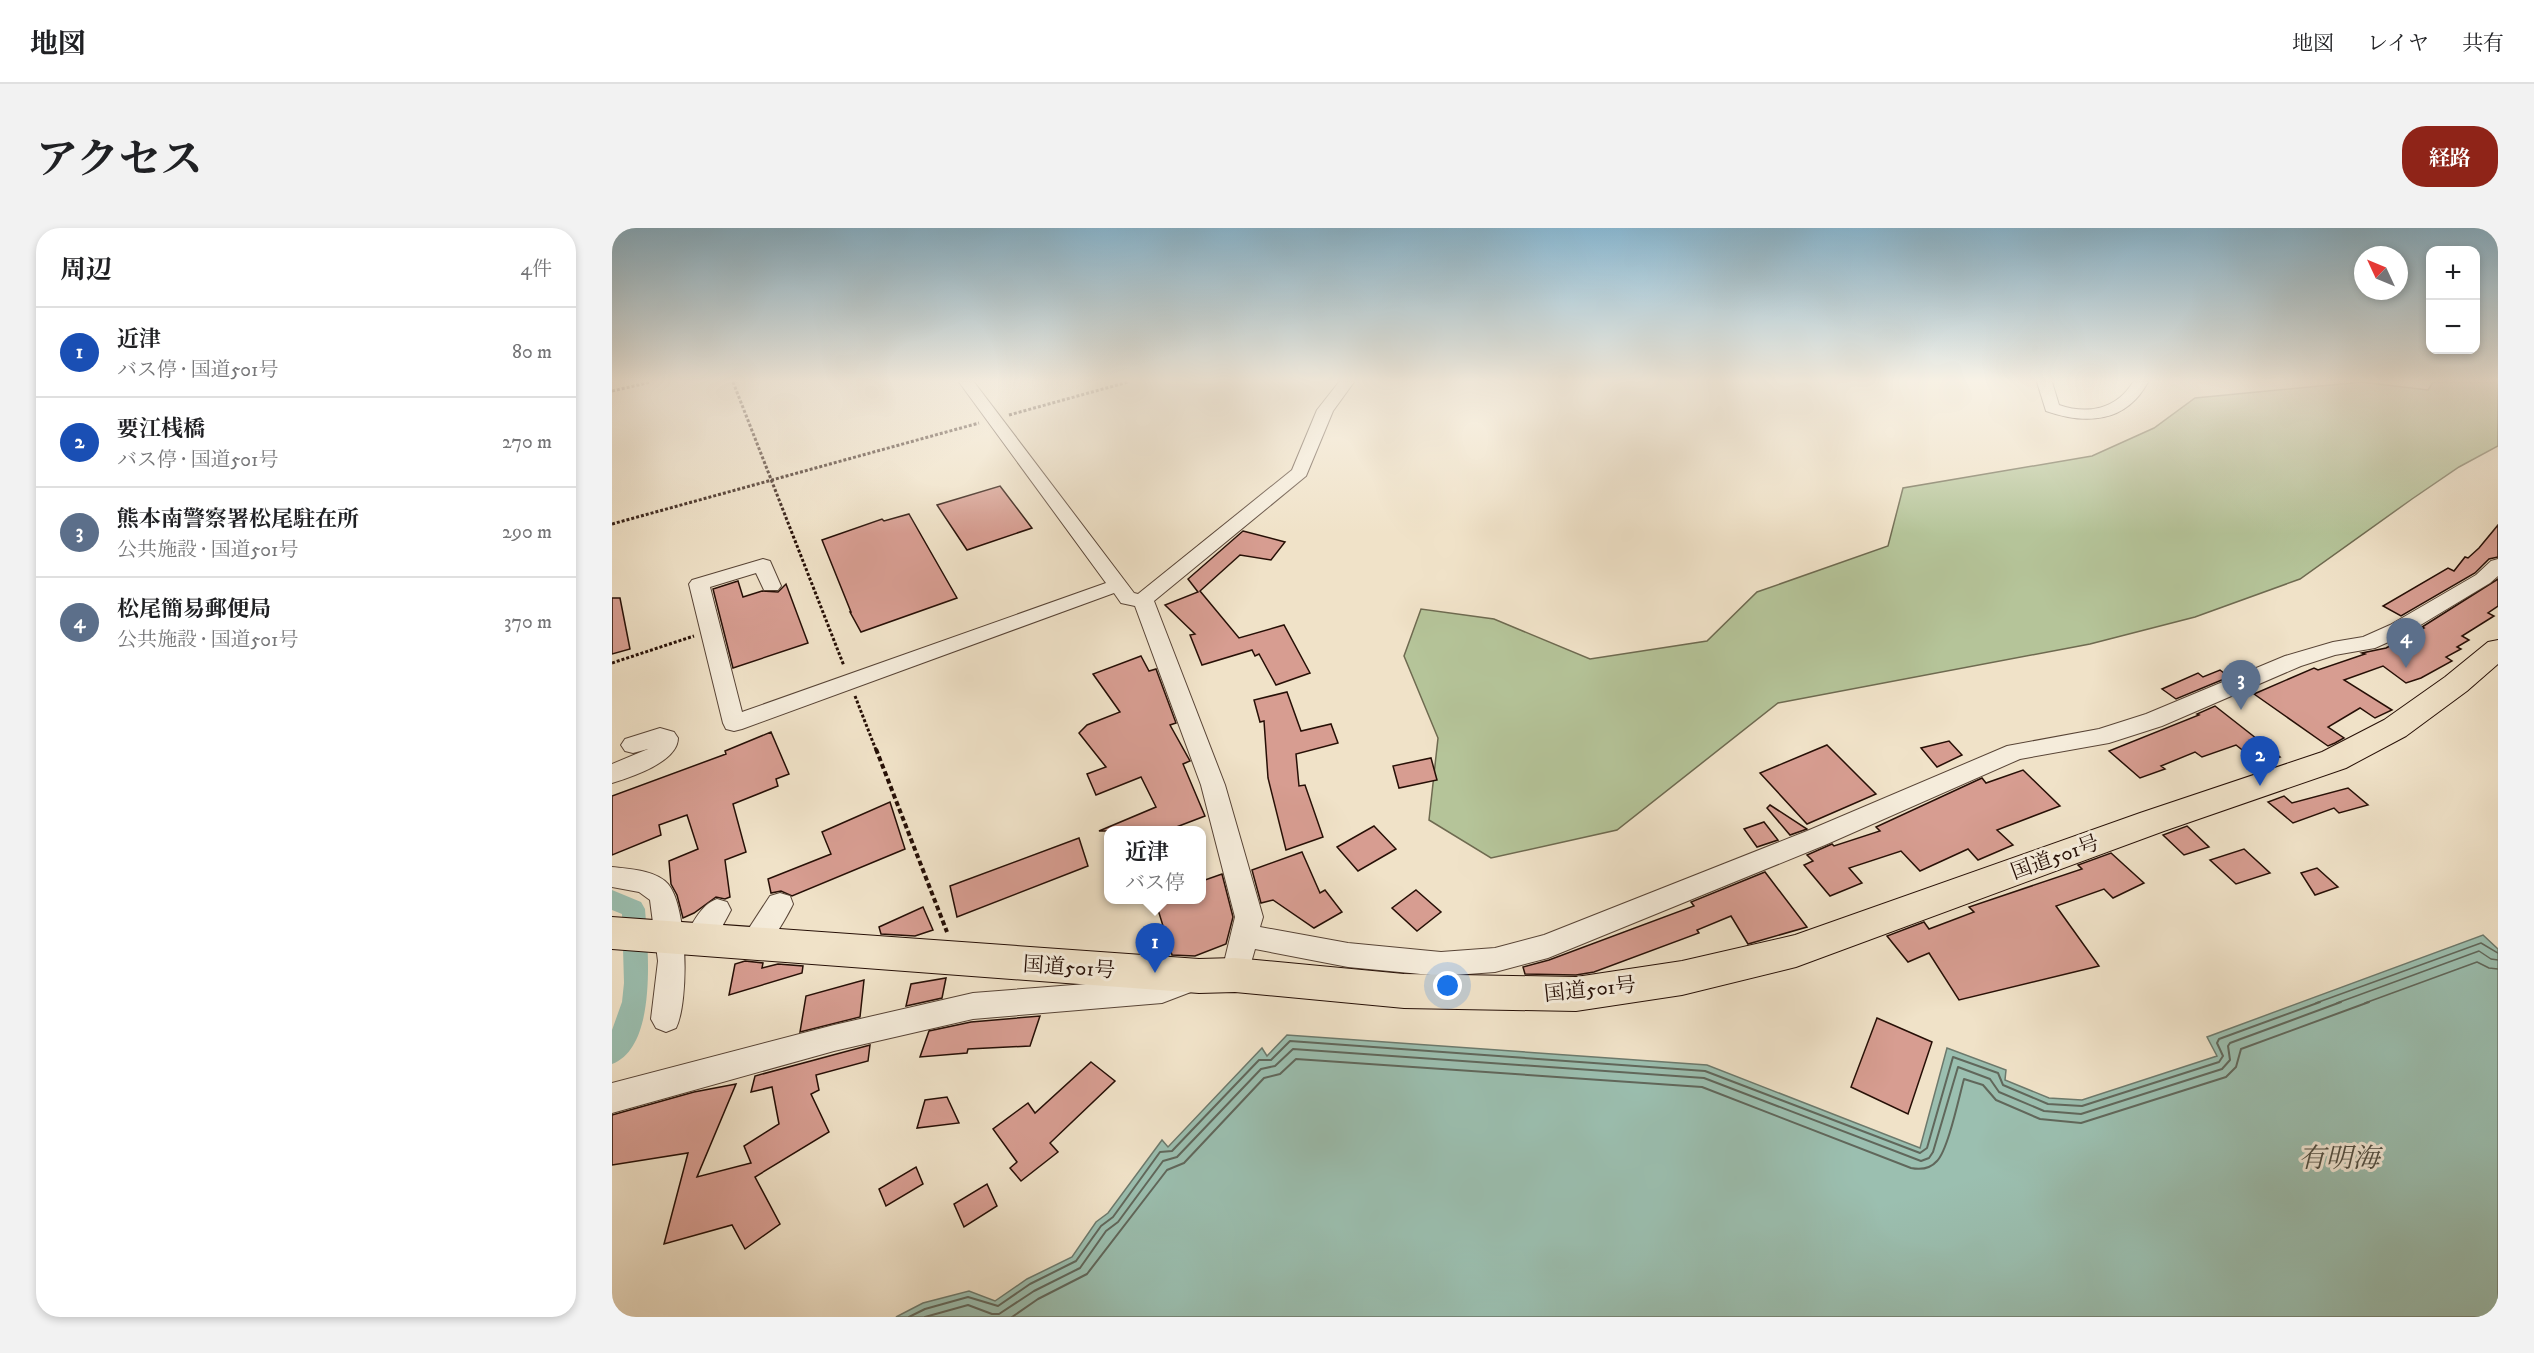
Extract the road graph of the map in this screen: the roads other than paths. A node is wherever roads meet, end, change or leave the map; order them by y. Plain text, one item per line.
1 (1004, 433) edge
2 (1315, 433) edge
3 (2498, 565) edge
4 (1118, 585) junction
5 (771, 586) dead end
6 (1143, 600) junction
7 (2498, 648) edge
8 (633, 745) dead end
9 (612, 774) edge
10 (612, 877) edge
11 (780, 904) dead end
12 (717, 910) dead end
13 (612, 933) edge
14 (1246, 936) junction
15 (674, 939) junction
16 (752, 945) junction
17 (1236, 975) junction
18 (1199, 976) junction
19 (666, 1019) dead end
20 (612, 1098) edge

1 - 4 street
2 - 6 street
3 - 14 street
4 - 5 street
4 - 6 street
6 - 14 street
7 - 17 highway, 国道501号
8 - 9 street
10 - 15 street
11 - 16 street
12 - 15 street
13 - 15 highway, 国道501号
14 - 17 street
15 - 16 highway, 国道501号
15 - 19 street
16 - 18 highway, 国道501号
17 - 18 highway, 国道501号
18 - 20 street

